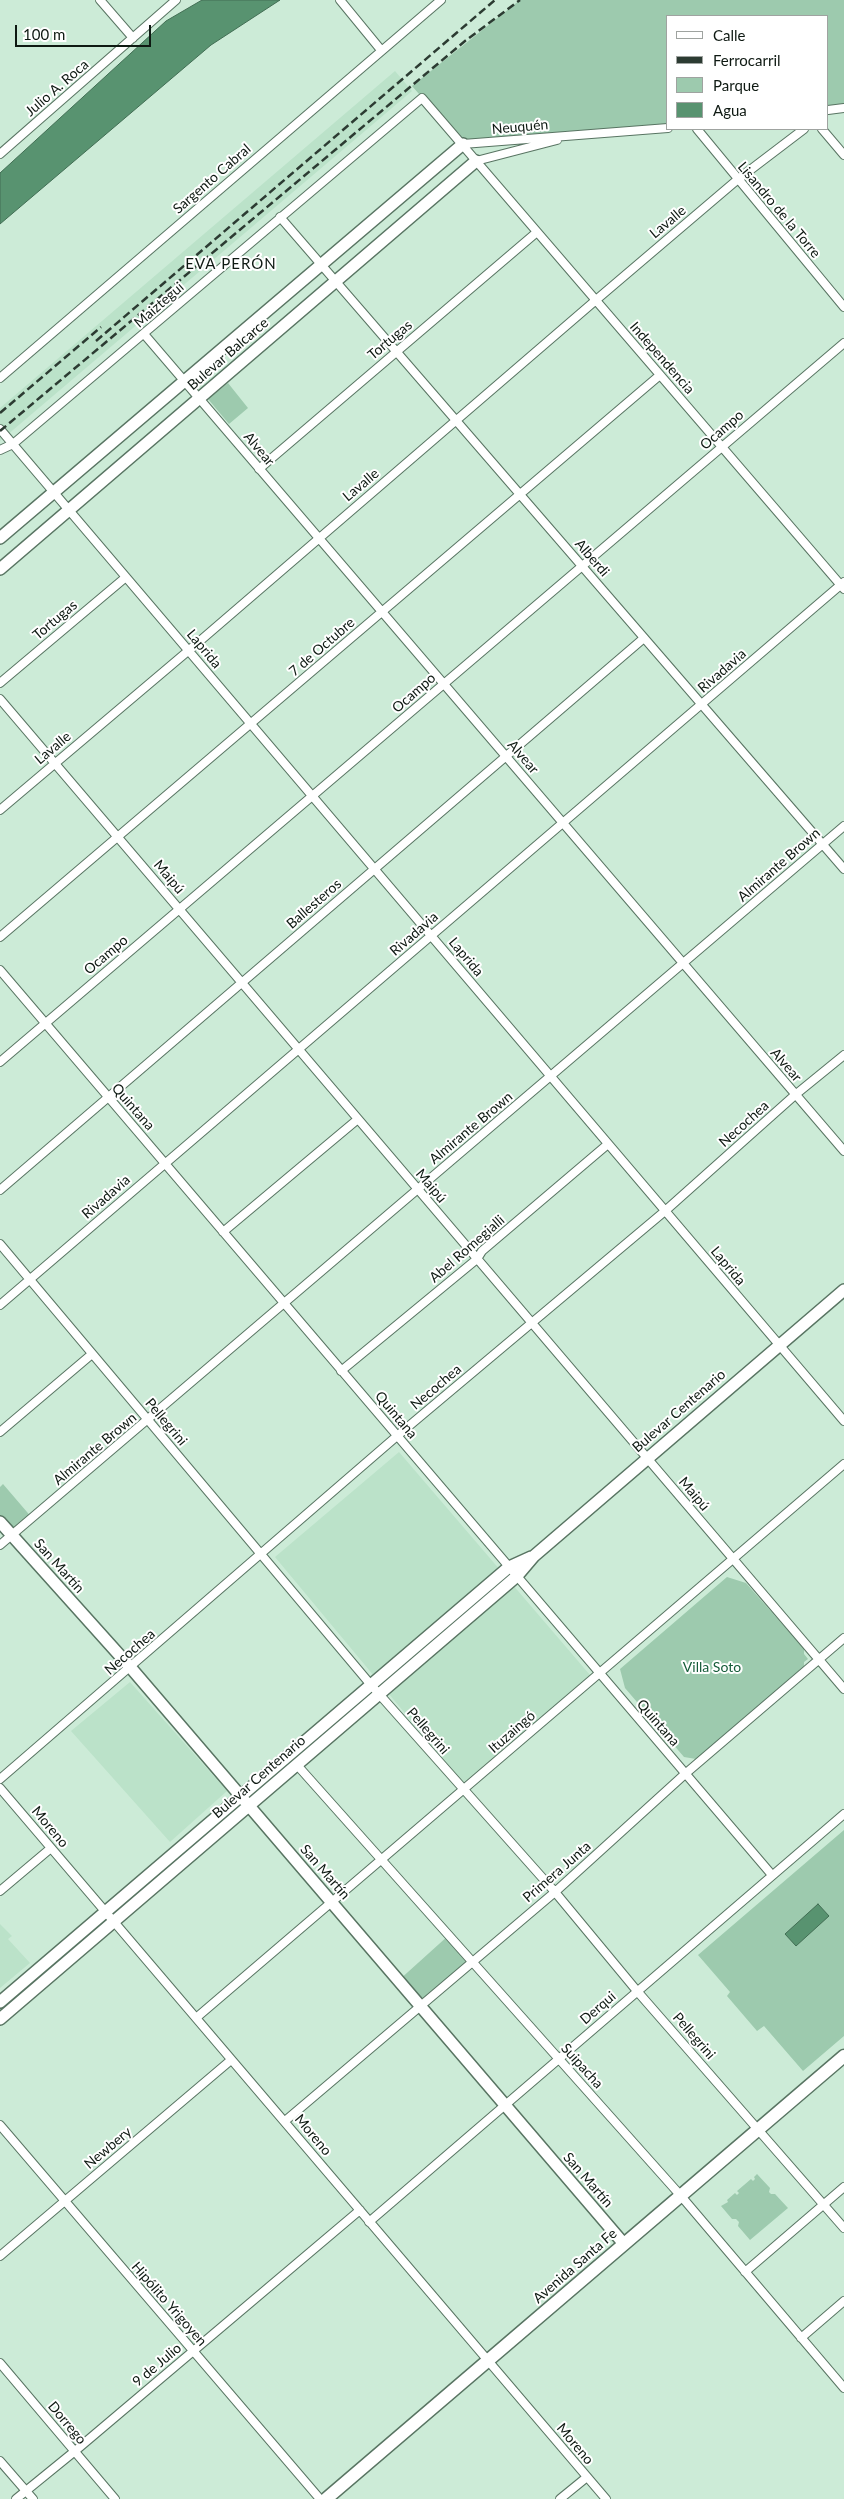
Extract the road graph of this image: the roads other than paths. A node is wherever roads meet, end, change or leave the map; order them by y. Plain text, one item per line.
1 (100, 0) edge
2 (176, 0) edge
3 (340, 0) edge
4 (441, 0) edge
5 (133, 38) junction
6 (381, 50) junction
7 (422, 98) joint
8 (844, 108) edge
9 (829, 110) edge
10 (666, 128) edge
11 (698, 130) edge
12 (803, 130) edge
13 (823, 130) edge
14 (579, 135) junction
15 (462, 144) junction
16 (0, 154) edge
17 (844, 154) edge
18 (476, 161) junction
19 (737, 180) junction
20 (280, 218) junction
21 (537, 232) junction
22 (321, 264) junction
23 (336, 281) junction
24 (596, 300) junction
25 (844, 307) edge
26 (144, 334) junction
27 (844, 343) edge
28 (397, 351) junction
29 (660, 375) junction
30 (0, 378) edge
31 (184, 380) junction
32 (199, 398) junction
33 (456, 420) junction
34 (0, 429) edge
35 (14, 446) junction
36 (722, 447) junction
37 (0, 450) edge
38 (259, 469) junction
39 (54, 492) junction
40 (520, 495) junction
41 (69, 510) junction
42 (0, 538) edge
43 (319, 538) junction
44 (583, 567) junction
45 (0, 569) edge
46 (126, 576) junction
47 (843, 585) edge
48 (382, 612) junction
49 (644, 638) junction
50 (188, 651) junction
51 (0, 683) edge
52 (444, 684) junction
53 (0, 699) edge
54 (702, 704) junction
55 (252, 725) junction
56 (506, 756) junction
57 (55, 763) junction
58 (313, 797) junction
59 (0, 810) edge
60 (563, 823) junction
61 (844, 826) edge
62 (118, 837) junction
63 (822, 844) junction
64 (374, 869) junction
65 (844, 869) edge
66 (179, 909) junction
67 (431, 936) junction
68 (0, 937) edge
69 (683, 963) junction
70 (0, 970) edge
71 (242, 982) junction
72 (45, 1024) junction
73 (299, 1049) junction
74 (844, 1054) edge
75 (0, 1062) edge
76 (551, 1076) junction
77 (795, 1094) junction
78 (108, 1097) junction
79 (358, 1119) junction
80 (608, 1144) junction
81 (844, 1151) edge
82 (165, 1164) junction
83 (418, 1189) junction
84 (0, 1190) edge
85 (665, 1211) junction
86 (223, 1232) junction
87 (0, 1244) edge
88 (478, 1259) junction
89 (30, 1279) junction
90 (844, 1290) edge
91 (284, 1304) junction
92 (0, 1305) edge
93 (532, 1323) junction
94 (779, 1345) junction
95 (92, 1354) junction
96 (341, 1370) junction
97 (148, 1420) junction
98 (844, 1421) edge
99 (0, 1432) edge
100 (397, 1436) junction
101 (648, 1458) junction
102 (844, 1464) edge
103 (0, 1522) edge
104 (12, 1535) junction
105 (0, 1545) edge
106 (261, 1555) junction
107 (733, 1559) junction
108 (513, 1572) junction
109 (844, 1638) edge
110 (819, 1660) junction
111 (131, 1668) junction
112 (599, 1673) junction
113 (371, 1685) junction
114 (844, 1689) edge
115 (379, 1694) junction
116 (297, 1765) junction
117 (686, 1774) junction
118 (0, 1779) edge
119 (0, 1788) edge
120 (462, 1790) junction
121 (241, 1797) junction
122 (249, 1806) junction
123 (844, 1814) edge
124 (51, 1848) junction
125 (382, 1859) junction
126 (772, 1875) junction
127 (0, 1891) edge
128 (555, 1892) junction
129 (331, 1902) junction
130 (106, 1912) junction
131 (114, 1922) junction
132 (473, 1961) junction
133 (637, 1991) junction
134 (0, 2002) edge
135 (420, 2006) junction
136 (196, 2018) junction
137 (0, 2019) edge
138 (844, 2056) edge
139 (559, 2058) junction
140 (231, 2060) junction
141 (505, 2105) junction
142 (285, 2121) junction
143 (0, 2125) edge
144 (759, 2129) junction
145 (844, 2187) edge
146 (681, 2196) junction
147 (65, 2201) junction
148 (823, 2205) junction
149 (360, 2210) junction
150 (369, 2222) junction
151 (844, 2228) edge
152 (624, 2244) junction
153 (0, 2256) edge
154 (745, 2272) junction
155 (844, 2301) edge
156 (802, 2338) junction
157 (194, 2351) junction
158 (488, 2361) junction
159 (0, 2363) edge
160 (844, 2388) edge
161 (75, 2451) junction
162 (0, 2461) edge
163 (587, 2477) junction
164 (26, 2490) junction
165 (16, 2499) edge
166 (33, 2499) edge
167 (115, 2499) edge
168 (320, 2499) edge
169 (326, 2499) edge
170 (560, 2499) edge
171 (606, 2499) edge

1 - 5 street
2 - 5 street, Julio A. Roca
3 - 6 street
4 - 6 street, Sargento Cabral
5 - 16 street, Julio A. Roca
6 - 30 street, Sargento Cabral
7 - 15 street, Independencia
7 - 20 street, Maiztegui
8 - 9 street
10 - 14 street, Neuquén
11 - 19 street, Lisandro de la Torre
12 - 19 street, Lavalle
13 - 17 street
14 - 15 street, Neuquén
14 - 18 street, Neuquén
15 - 18 street, Independencia
15 - 22 main road, Bulevar Balcarce
18 - 21 street, Independencia
18 - 23 main road, Bulevar Balcarce
19 - 24 street, Lavalle
19 - 25 street, Lisandro de la Torre
20 - 22 street, Alberdi
20 - 26 street, Maiztegui
21 - 24 street, Independencia
21 - 28 street, Tortugas
22 - 23 street, Alberdi
22 - 31 main road, Bulevar Balcarce
23 - 28 street, Alberdi
23 - 32 main road, Bulevar Balcarce
24 - 29 street, Independencia
24 - 33 street, Lavalle
26 - 31 street, Alvear
26 - 35 street, Maiztegui
27 - 36 street, Ocampo
28 - 33 street, Alberdi
28 - 38 street, Tortugas
29 - 36 street, Independencia
29 - 40 street, 7 de Octubre
31 - 32 street, Alvear
31 - 39 main road, Bulevar Balcarce
32 - 38 street, Alvear
32 - 41 main road, Bulevar Balcarce
33 - 40 street, Alberdi
33 - 43 street, Lavalle
34 - 35 street
35 - 37 street, Maiztegui
35 - 39 street, Laprida
36 - 44 street, Ocampo
36 - 47 street, Independencia
38 - 43 street, Alvear
39 - 41 street, Laprida
39 - 42 main road, Bulevar Balcarce
40 - 44 street, Alberdi
40 - 48 street, 7 de Octubre
41 - 45 main road, Bulevar Balcarce
41 - 46 street, Laprida
43 - 48 street, Alvear
43 - 50 street, Lavalle
44 - 49 street, Alberdi
44 - 52 street, Ocampo
46 - 50 street, Laprida
46 - 51 street, Tortugas
47 - 54 street, Rivadavia
48 - 52 street, Alvear
48 - 55 street, 7 de Octubre
49 - 54 street, Alberdi
49 - 56 street, Ballesteros
50 - 55 street, Laprida
50 - 57 street, Lavalle
52 - 56 street, Alvear
52 - 58 street, Ocampo
53 - 57 street, Maipú
54 - 60 street, Rivadavia
54 - 63 street, Alberdi
55 - 58 street, Laprida
55 - 62 street, 7 de Octubre
56 - 60 street, Alvear
56 - 64 street, Ballesteros
57 - 59 street, Lavalle
57 - 62 street, Maipú
58 - 64 street, Laprida
58 - 66 street, Ocampo
60 - 67 street, Rivadavia
60 - 69 street, Alvear
61 - 63 street, Almirante Brown
62 - 66 street, Maipú
62 - 68 street, 7 de Octubre
63 - 65 street, Alberdi
63 - 69 street, Almirante Brown
64 - 67 street, Laprida
64 - 71 street, Ballesteros
66 - 71 street, Maipú
66 - 72 street, Ocampo
67 - 73 street, Rivadavia
67 - 76 street, Laprida
69 - 76 street, Almirante Brown
69 - 77 street, Alvear
70 - 72 street, Quintana
71 - 73 street, Maipú
71 - 78 street, Ballesteros
72 - 75 street, Ocampo
72 - 78 street, Quintana
73 - 79 street, Maipú
73 - 82 street, Rivadavia
74 - 77 street, Necochea
76 - 80 street, Laprida
76 - 83 street, Almirante Brown
77 - 81 street, Alvear
77 - 85 street, Necochea
78 - 82 street, Quintana
78 - 84 street, Ballesteros
79 - 83 street, Maipú
79 - 86 street
80 - 85 street, Laprida
80 - 88 street, Abel Romegialli
82 - 86 street, Quintana
82 - 89 street, Rivadavia
83 - 88 street, Maipú
83 - 91 street, Almirante Brown
85 - 93 street, Necochea
85 - 94 street, Laprida
86 - 91 street, Quintana
87 - 89 street, Pellegrini
88 - 93 street, Maipú
88 - 96 street, Abel Romegialli
89 - 92 street, Rivadavia
89 - 95 street, Pellegrini
90 - 94 main road, Bulevar Centenario
91 - 96 street, Quintana
91 - 97 street, Almirante Brown
93 - 100 street, Necochea
93 - 101 street, Maipú
94 - 98 street, Laprida
94 - 101 main road, Bulevar Centenario
95 - 97 street, Pellegrini
95 - 99 street
96 - 100 street, Quintana
97 - 104 street, Almirante Brown
97 - 106 street, Pellegrini
100 - 106 street, Necochea
100 - 108 street, Quintana
101 - 107 street, Maipú
101 - 108 main road, Bulevar Centenario
102 - 107 street, Ituzaingó
103 - 104 main road, San Martín
104 - 105 street, Almirante Brown
104 - 111 main road, San Martín
106 - 111 street, Necochea
106 - 113 street, Pellegrini
107 - 110 street, Maipú
107 - 112 street, Ituzaingó
108 - 112 street, Quintana
108 - 113 main road, Bulevar Centenario
108 - 115 main road, Bulevar Centenario
109 - 110 street, Primera Junta
110 - 114 street, Maipú
110 - 117 street, Primera Junta
111 - 118 street, Necochea
111 - 121 main road, San Martín
112 - 117 street, Quintana
112 - 120 street, Ituzaingó
113 - 115 street, Pellegrini
113 - 121 main road, Bulevar Centenario
115 - 116 main road, Bulevar Centenario
115 - 120 street, Pellegrini
116 - 122 main road, Bulevar Centenario
116 - 125 street, Suipacha
117 - 126 street, Quintana
117 - 128 street, Primera Junta
119 - 124 street, Moreno
120 - 125 street, Ituzaingó
120 - 128 street, Pellegrini
121 - 122 main road, San Martín
121 - 130 main road, Bulevar Centenario
122 - 129 main road, San Martín
122 - 131 main road, Bulevar Centenario
123 - 126 street, Derqui
124 - 127 street
124 - 130 street, Moreno
125 - 129 street, Ituzaingó
125 - 132 street, Suipacha
126 - 133 street, Derqui
128 - 132 street, Primera Junta
128 - 133 street, Pellegrini
129 - 135 main road, San Martín
129 - 136 street, Ituzaingó
130 - 131 street, Moreno
130 - 134 main road, Bulevar Centenario
131 - 136 street, Moreno
131 - 137 main road, Bulevar Centenario
132 - 135 street, Primera Junta
132 - 139 street, Suipacha
133 - 139 street, Derqui
133 - 144 street, Pellegrini
135 - 141 main road, San Martín
135 - 142 street, Primera Junta
136 - 140 street, Moreno
138 - 144 main road, Avenida Santa Fe
139 - 141 street, Derqui
139 - 146 street, Suipacha
140 - 142 street, Moreno
140 - 147 street, Newbery
141 - 150 street, Derqui
141 - 152 main road, San Martín
142 - 149 street, Moreno
143 - 147 street, Hipólito Yrigoyen
144 - 146 main road, Avenida Santa Fe
144 - 148 street, Pellegrini
145 - 148 street
146 - 152 main road, Avenida Santa Fe
146 - 154 street, Suipacha
147 - 153 street, Newbery
147 - 157 street, Hipólito Yrigoyen
148 - 151 street, Pellegrini
148 - 154 street
149 - 150 street, Moreno
149 - 157 street, 9 de Julio
150 - 158 street, Moreno
152 - 158 main road, Avenida Santa Fe
154 - 156 street, Suipacha
155 - 156 street
156 - 160 street, Suipacha
157 - 161 street, 9 de Julio
157 - 168 street, Hipólito Yrigoyen
158 - 163 street, Moreno
158 - 169 main road, Avenida Santa Fe
159 - 161 street, Dorrego
161 - 164 street, 9 de Julio
161 - 167 street, Dorrego
162 - 164 street
163 - 170 street
163 - 171 street, Moreno
164 - 165 street, 9 de Julio
164 - 166 street

